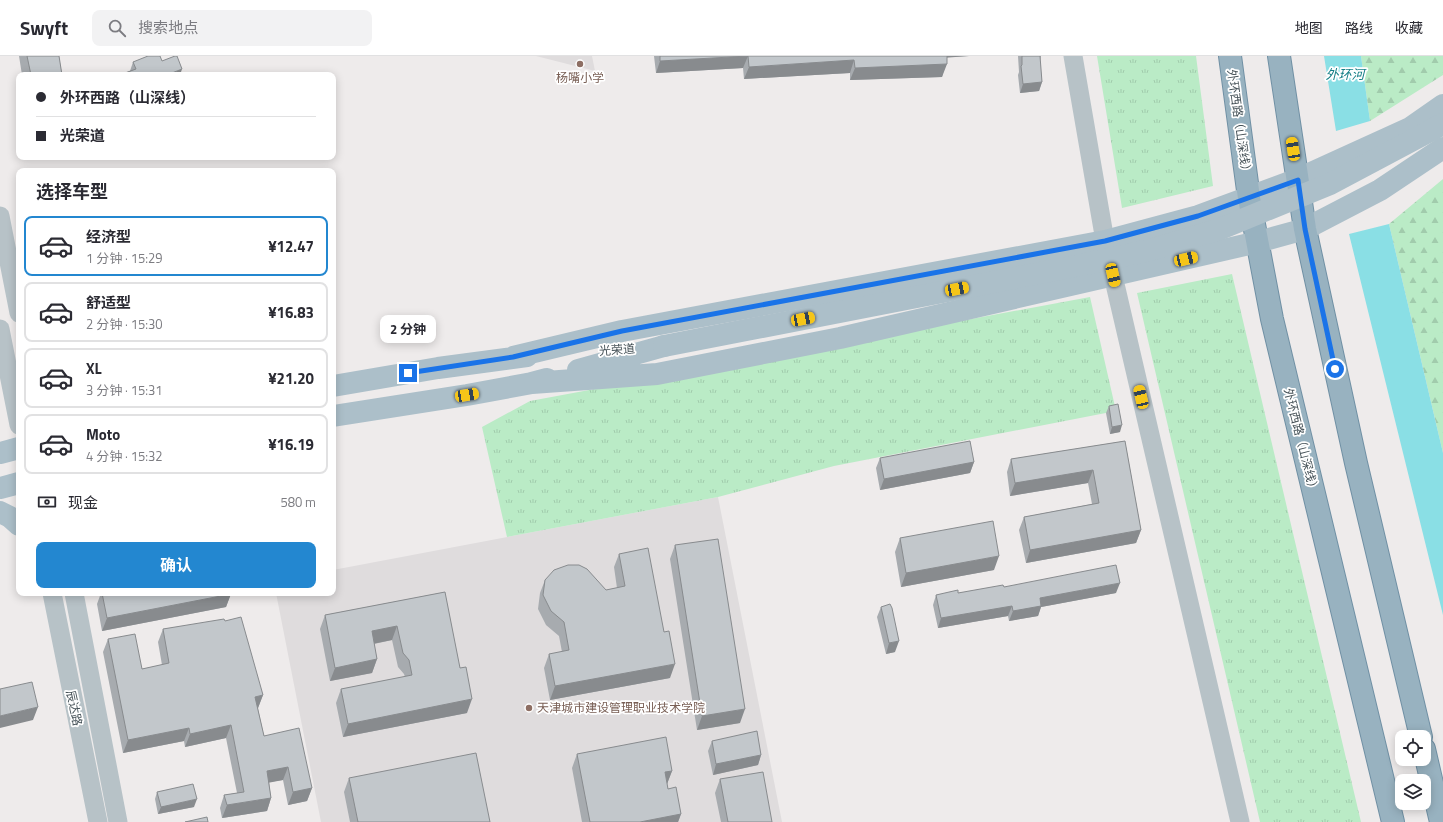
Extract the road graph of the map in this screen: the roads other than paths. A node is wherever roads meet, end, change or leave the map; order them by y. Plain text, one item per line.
1 (1073, 56) edge
2 (1230, 56) edge
3 (1279, 56) edge
4 (1443, 105) edge
5 (1443, 124) edge
6 (1443, 148) edge
7 (1298, 180) junction
8 (1249, 198) junction
9 (0, 216) edge
10 (1305, 229) junction
11 (1105, 241) junction
12 (1258, 242) junction
13 (1113, 275) junction
14 (16, 298) edge
15 (0, 329) edge
16 (664, 346) junction
17 (513, 357) junction
18 (532, 383) junction
19 (336, 386) edge
20 (16, 410) edge
21 (336, 416) edge
22 (16, 449) edge
23 (0, 452) edge
24 (0, 512) edge
25 (16, 522) edge
26 (53, 596) edge
27 (75, 596) edge
28 (1419, 730) edge
29 (1428, 766) edge
30 (98, 822) edge
31 (118, 822) edge
32 (1240, 822) edge
33 (1393, 822) edge
34 (1441, 822) edge

1 - 11 street
2 - 8 highway, 外环西路（山深线）
3 - 7 highway
4 - 7 main road
5 - 16 main road, bridge
6 - 10 main road
7 - 8 main road
7 - 10 highway
8 - 11 main road
8 - 12 highway, 外环西路（山深线）
9 - 14 street
10 - 12 main road
10 - 28 highway
11 - 13 street
11 - 17 main road
12 - 13 main road
12 - 33 highway, 外环西路（山深线）
13 - 18 main road
13 - 32 street
15 - 20 street
16 - 17 main road, 光荣道
16 - 18 main road
17 - 19 main road, 光荣道
18 - 21 main road
22 - 23 main road
24 - 25 main road
26 - 30 street, 辰达路
27 - 31 street, 辰达路
29 - 34 highway

